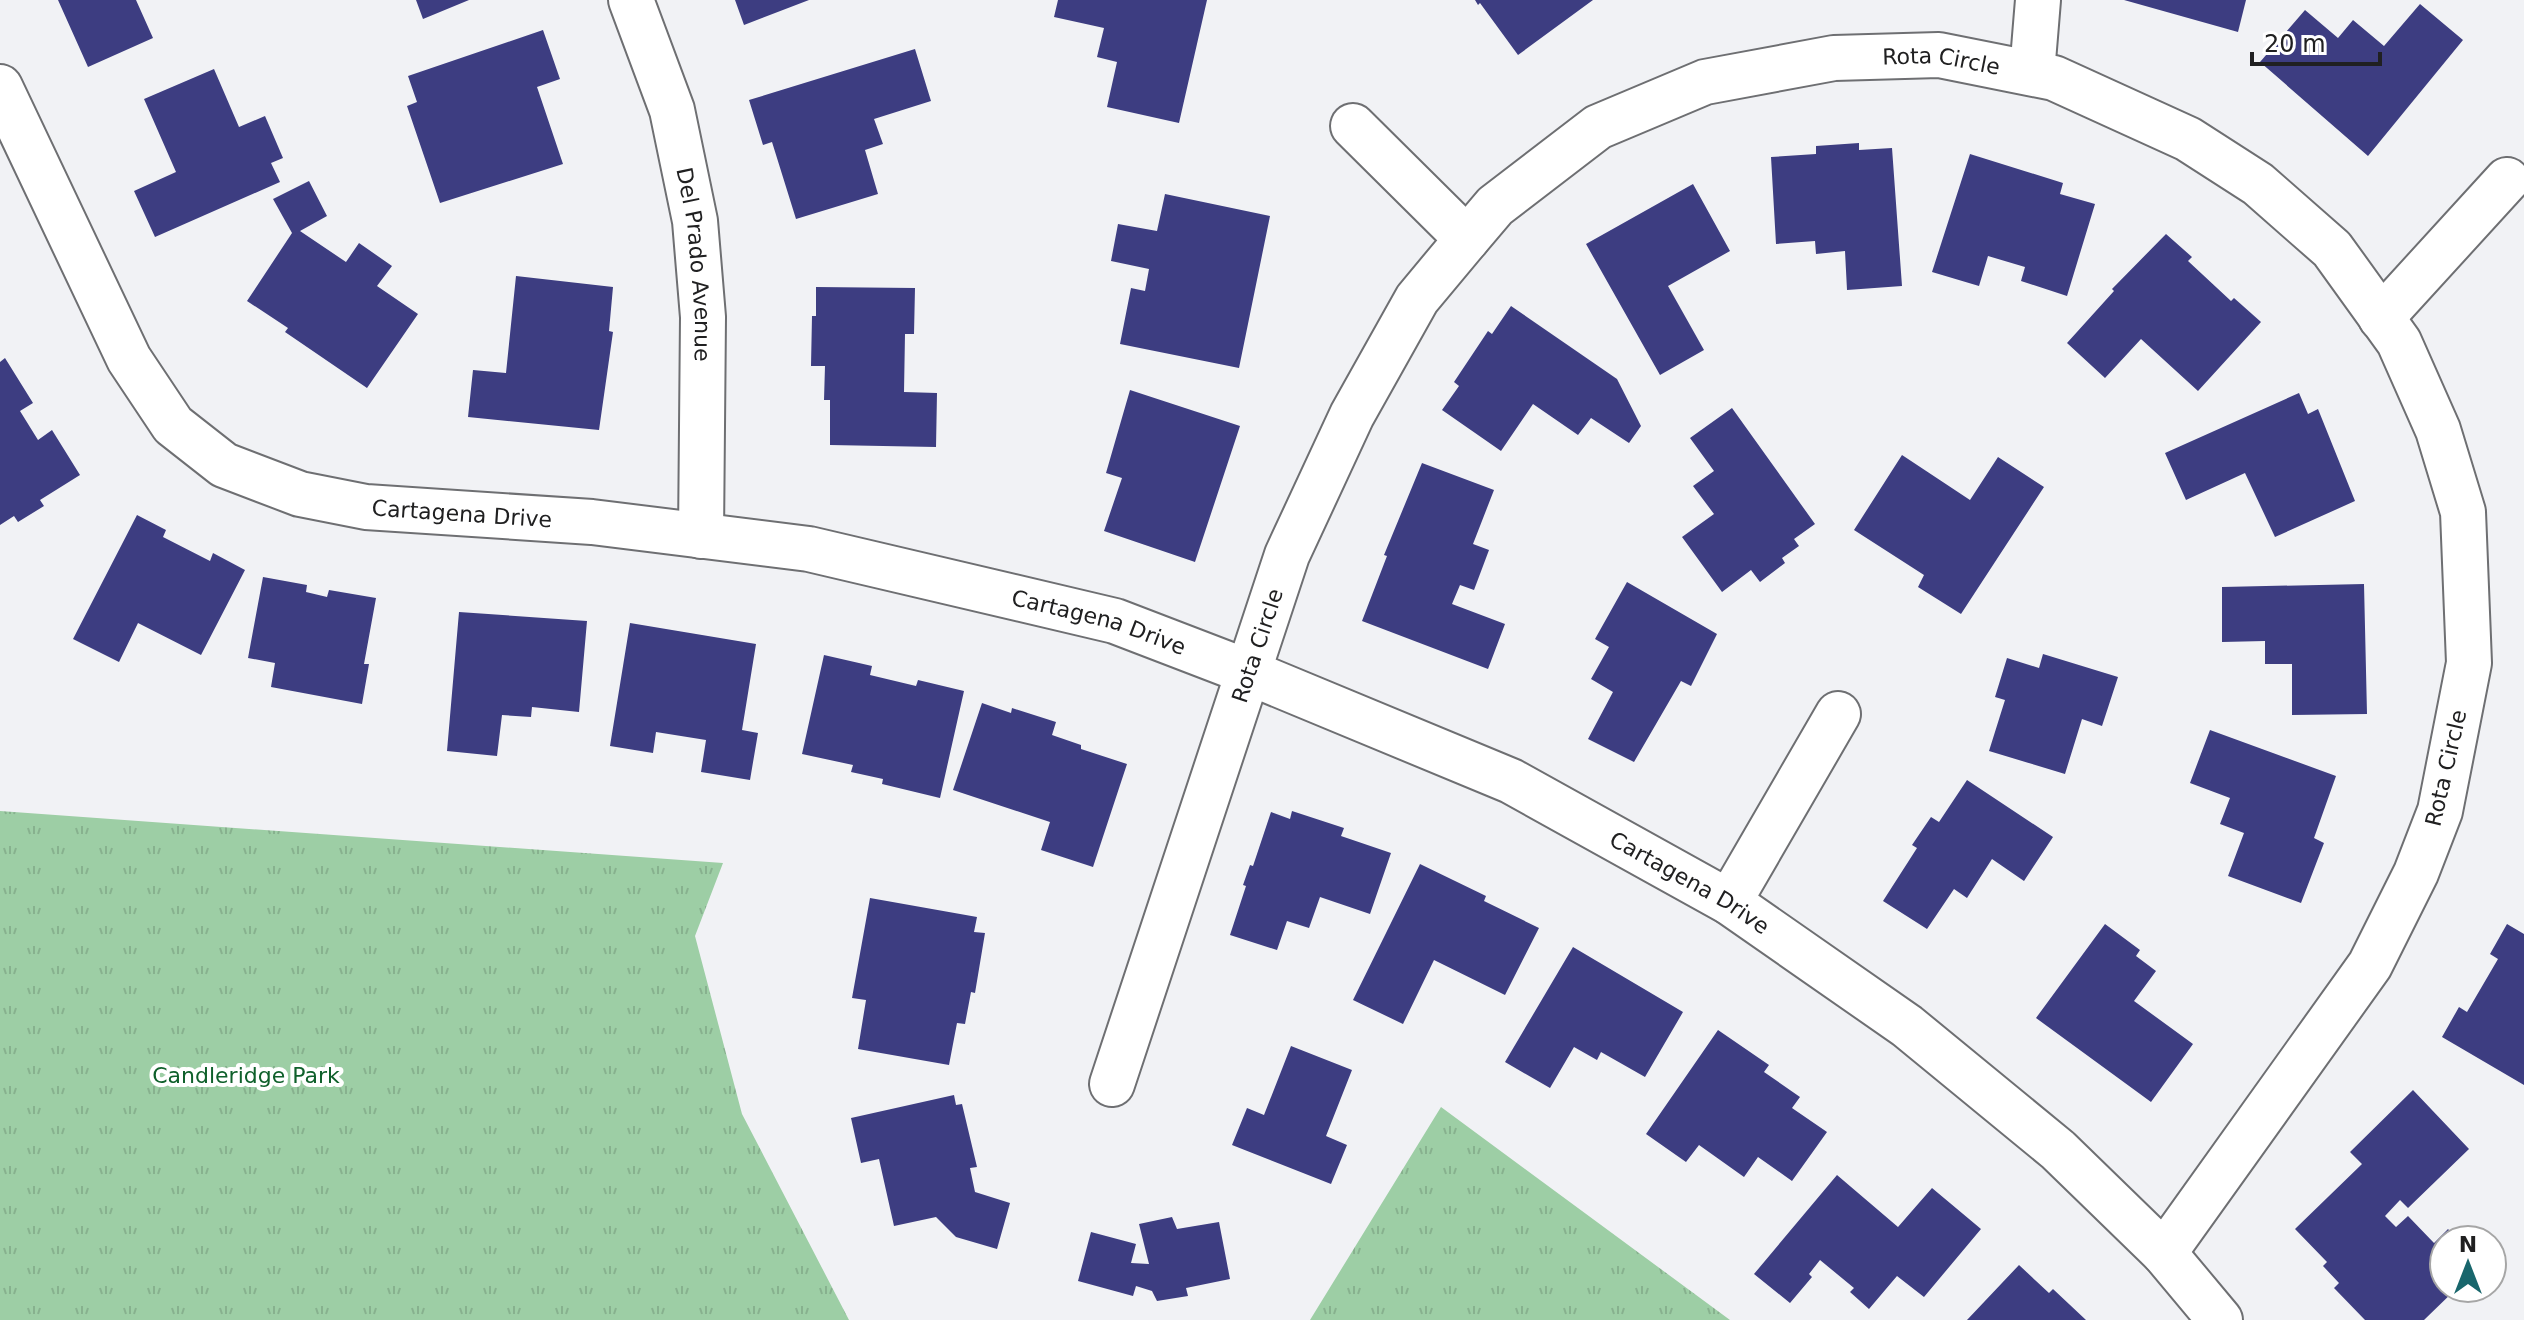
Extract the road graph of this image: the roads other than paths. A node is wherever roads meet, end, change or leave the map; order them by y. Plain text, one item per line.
1 (631, 0) edge
2 (2038, 0) edge
3 (2032, 73) junction
4 (1, 92) edge
5 (1353, 126) dead end
6 (2507, 180) dead end
7 (1467, 239) junction
8 (2381, 318) junction
9 (701, 536) junction
10 (1248, 672) junction
11 (1838, 714) dead end
12 (1729, 902) junction
13 (1112, 1084) dead end
14 (2164, 1253) junction
15 (2220, 1320) edge

1 - 9 street, Del Prado Avenue
2 - 3 street
3 - 7 street, Rota Circle
3 - 8 street, Rota Circle
4 - 9 street, Cartagena Drive
5 - 7 street
6 - 8 street
7 - 10 street, Rota Circle
8 - 14 street, Rota Circle
9 - 10 street, Cartagena Drive
10 - 12 street, Cartagena Drive
10 - 13 street, Rota Circle
11 - 12 street
12 - 14 street, Cartagena Drive
14 - 15 street, Cartagena Drive

